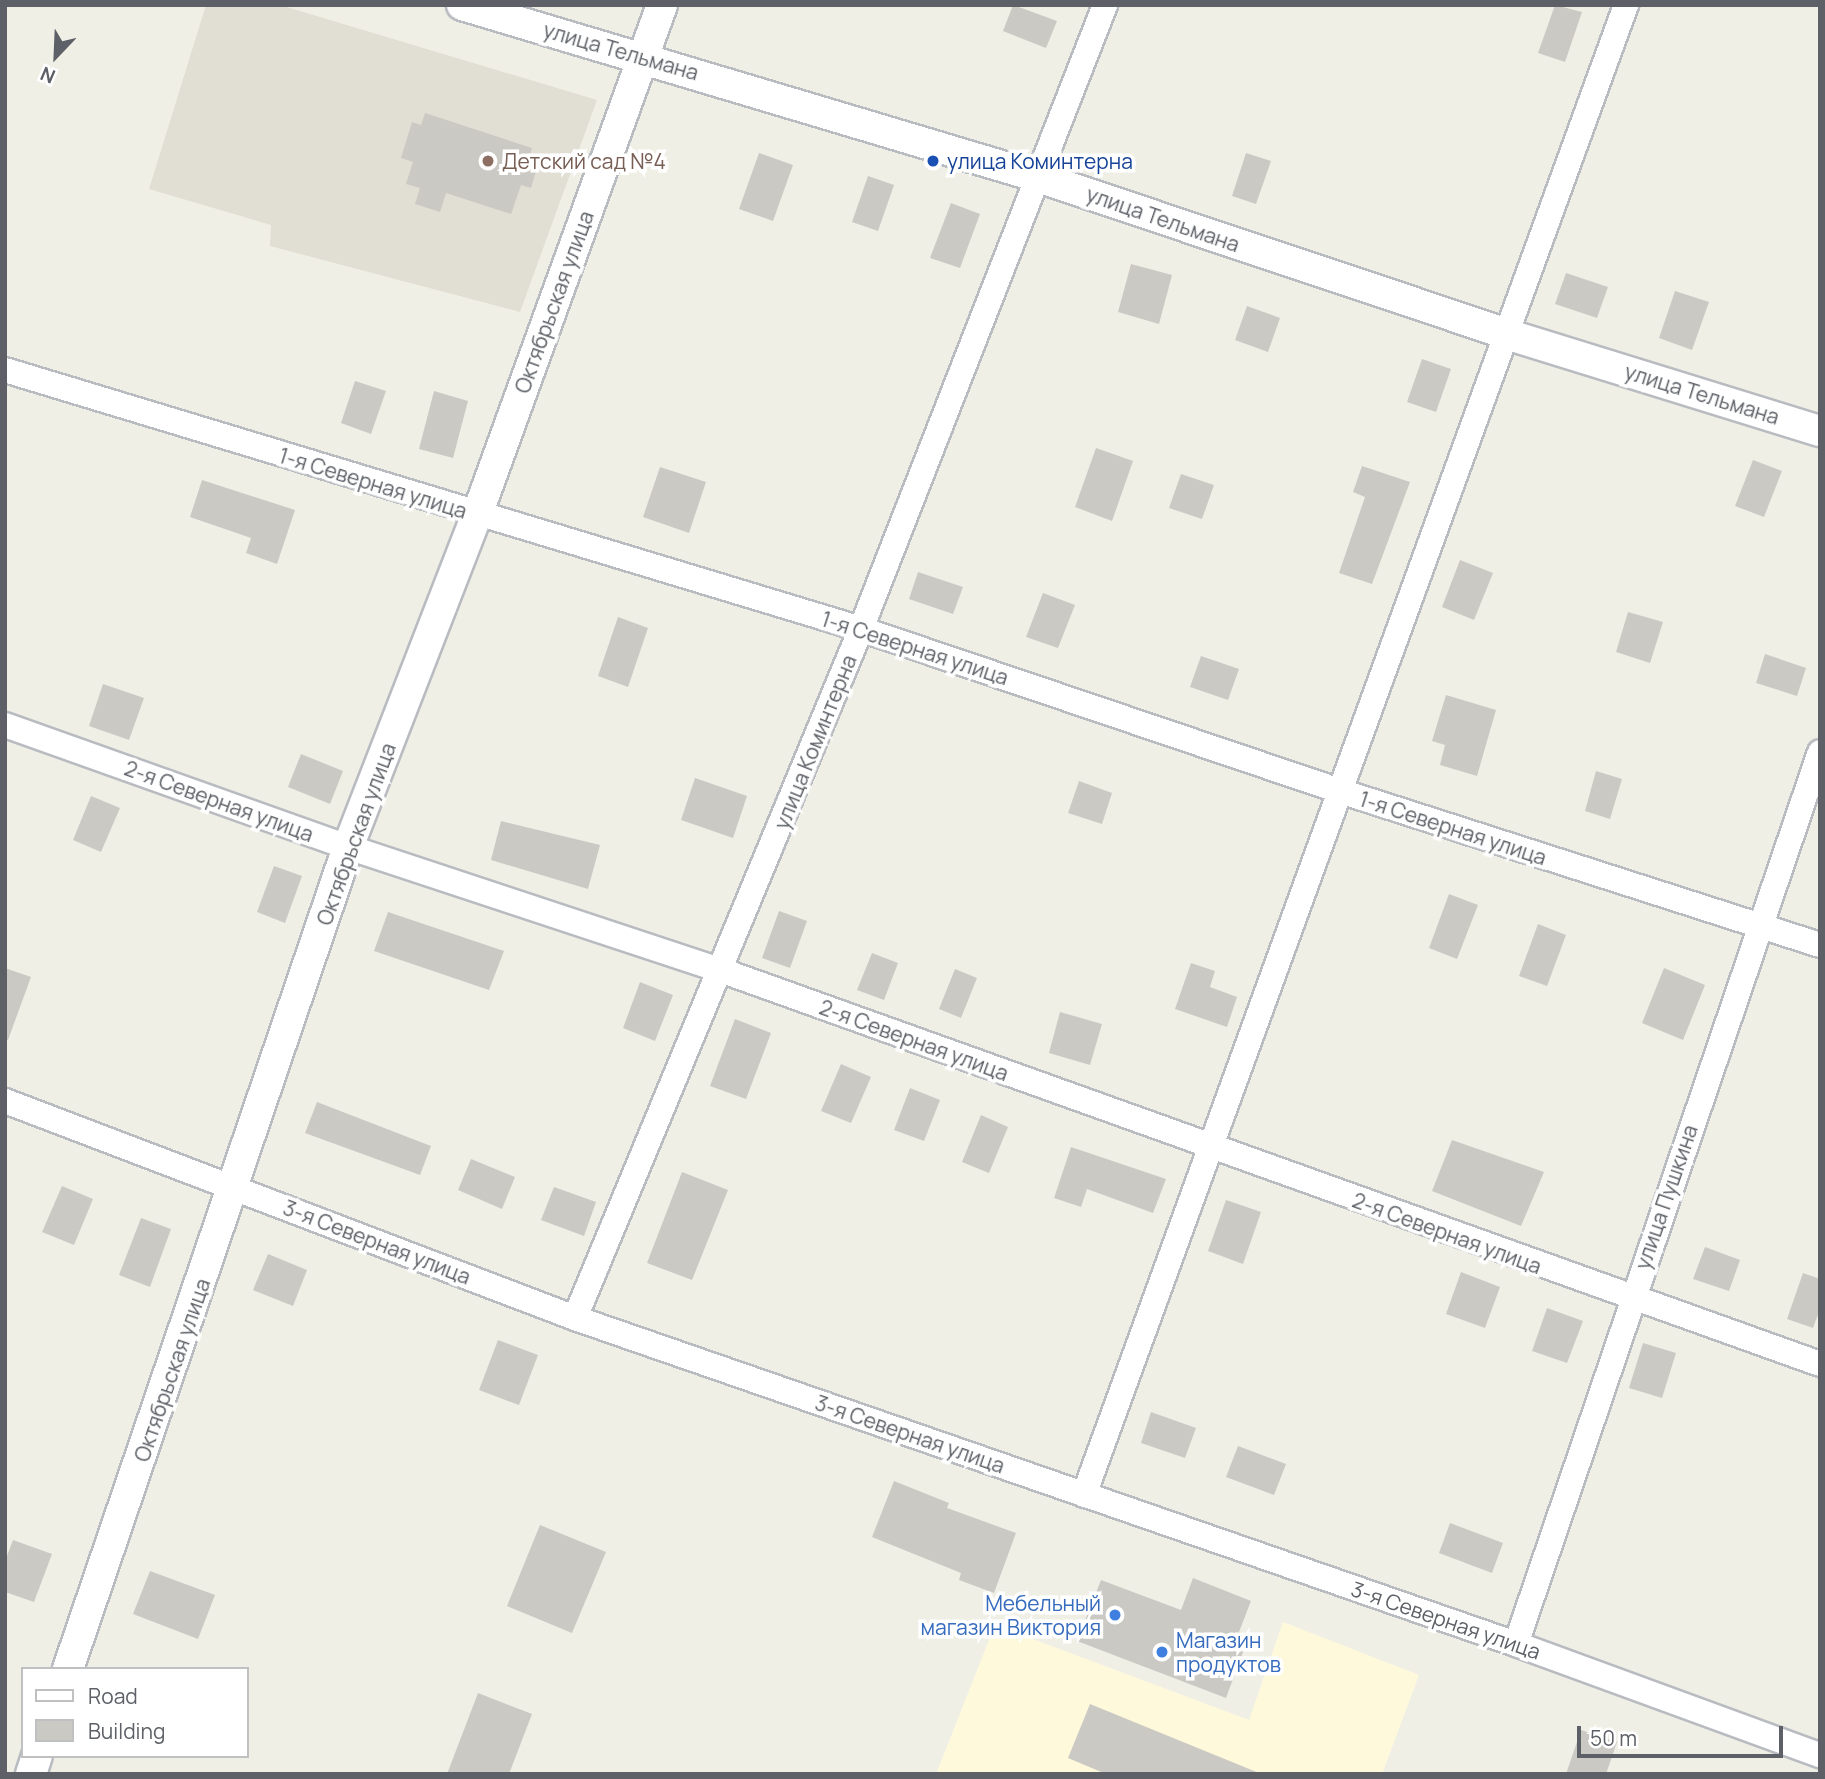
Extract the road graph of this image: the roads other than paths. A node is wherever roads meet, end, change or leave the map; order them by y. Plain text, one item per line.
1 (462, 5) edge
2 (662, 5) edge
3 (1105, 5) edge
4 (1626, 5) edge
5 (642, 57) junction
6 (1035, 176) junction
7 (1503, 333) junction
8 (5, 370) edge
9 (1820, 431) edge
10 (477, 515) junction
11 (861, 629) junction
12 (5, 725) edge
13 (1820, 752) edge
14 (1340, 791) junction
15 (348, 847) junction
16 (1761, 927) junction
17 (1820, 945) edge
18 (723, 971) junction
19 (5, 1101) edge
20 (1208, 1147) junction
21 (234, 1188) junction
22 (1630, 1299) junction
23 (575, 1318) junction
24 (1820, 1364) edge
25 (1084, 1495) junction
26 (1516, 1644) junction
27 (69, 1667) edge
28 (1820, 1755) edge

1 - 5 street, улица Тельмана
2 - 5 street, Октябрьская улица
3 - 6 street, улица Коминтерна
4 - 7 street
5 - 6 street, улица Тельмана
5 - 10 street, Октябрьская улица
6 - 7 street, улица Тельмана
6 - 11 street, улица Коминтерна
7 - 9 street, улица Тельмана
7 - 14 street
8 - 10 street, 1-я Северная улица
10 - 11 street, 1-я Северная улица
10 - 15 street, Октябрьская улица
11 - 14 street, 1-я Северная улица
11 - 18 street, улица Коминтерна
12 - 15 street, 2-я Северная улица
13 - 16 street, улица Пушкина
14 - 16 street, 1-я Северная улица
14 - 20 street
15 - 18 street, 2-я Северная улица
15 - 21 street, Октябрьская улица
16 - 17 street, 1-я Северная улица
16 - 22 street, улица Пушкина
18 - 20 street, 2-я Северная улица
18 - 23 street, улица Коминтерна
19 - 21 street, 3-я Северная улица
20 - 22 street, 2-я Северная улица
20 - 25 street
21 - 23 street, 3-я Северная улица
21 - 27 street, Октябрьская улица
22 - 24 street, 2-я Северная улица
22 - 26 street, улица Пушкина
23 - 25 street, 3-я Северная улица
25 - 26 street, 3-я Северная улица
26 - 28 street, 3-я Северная улица

